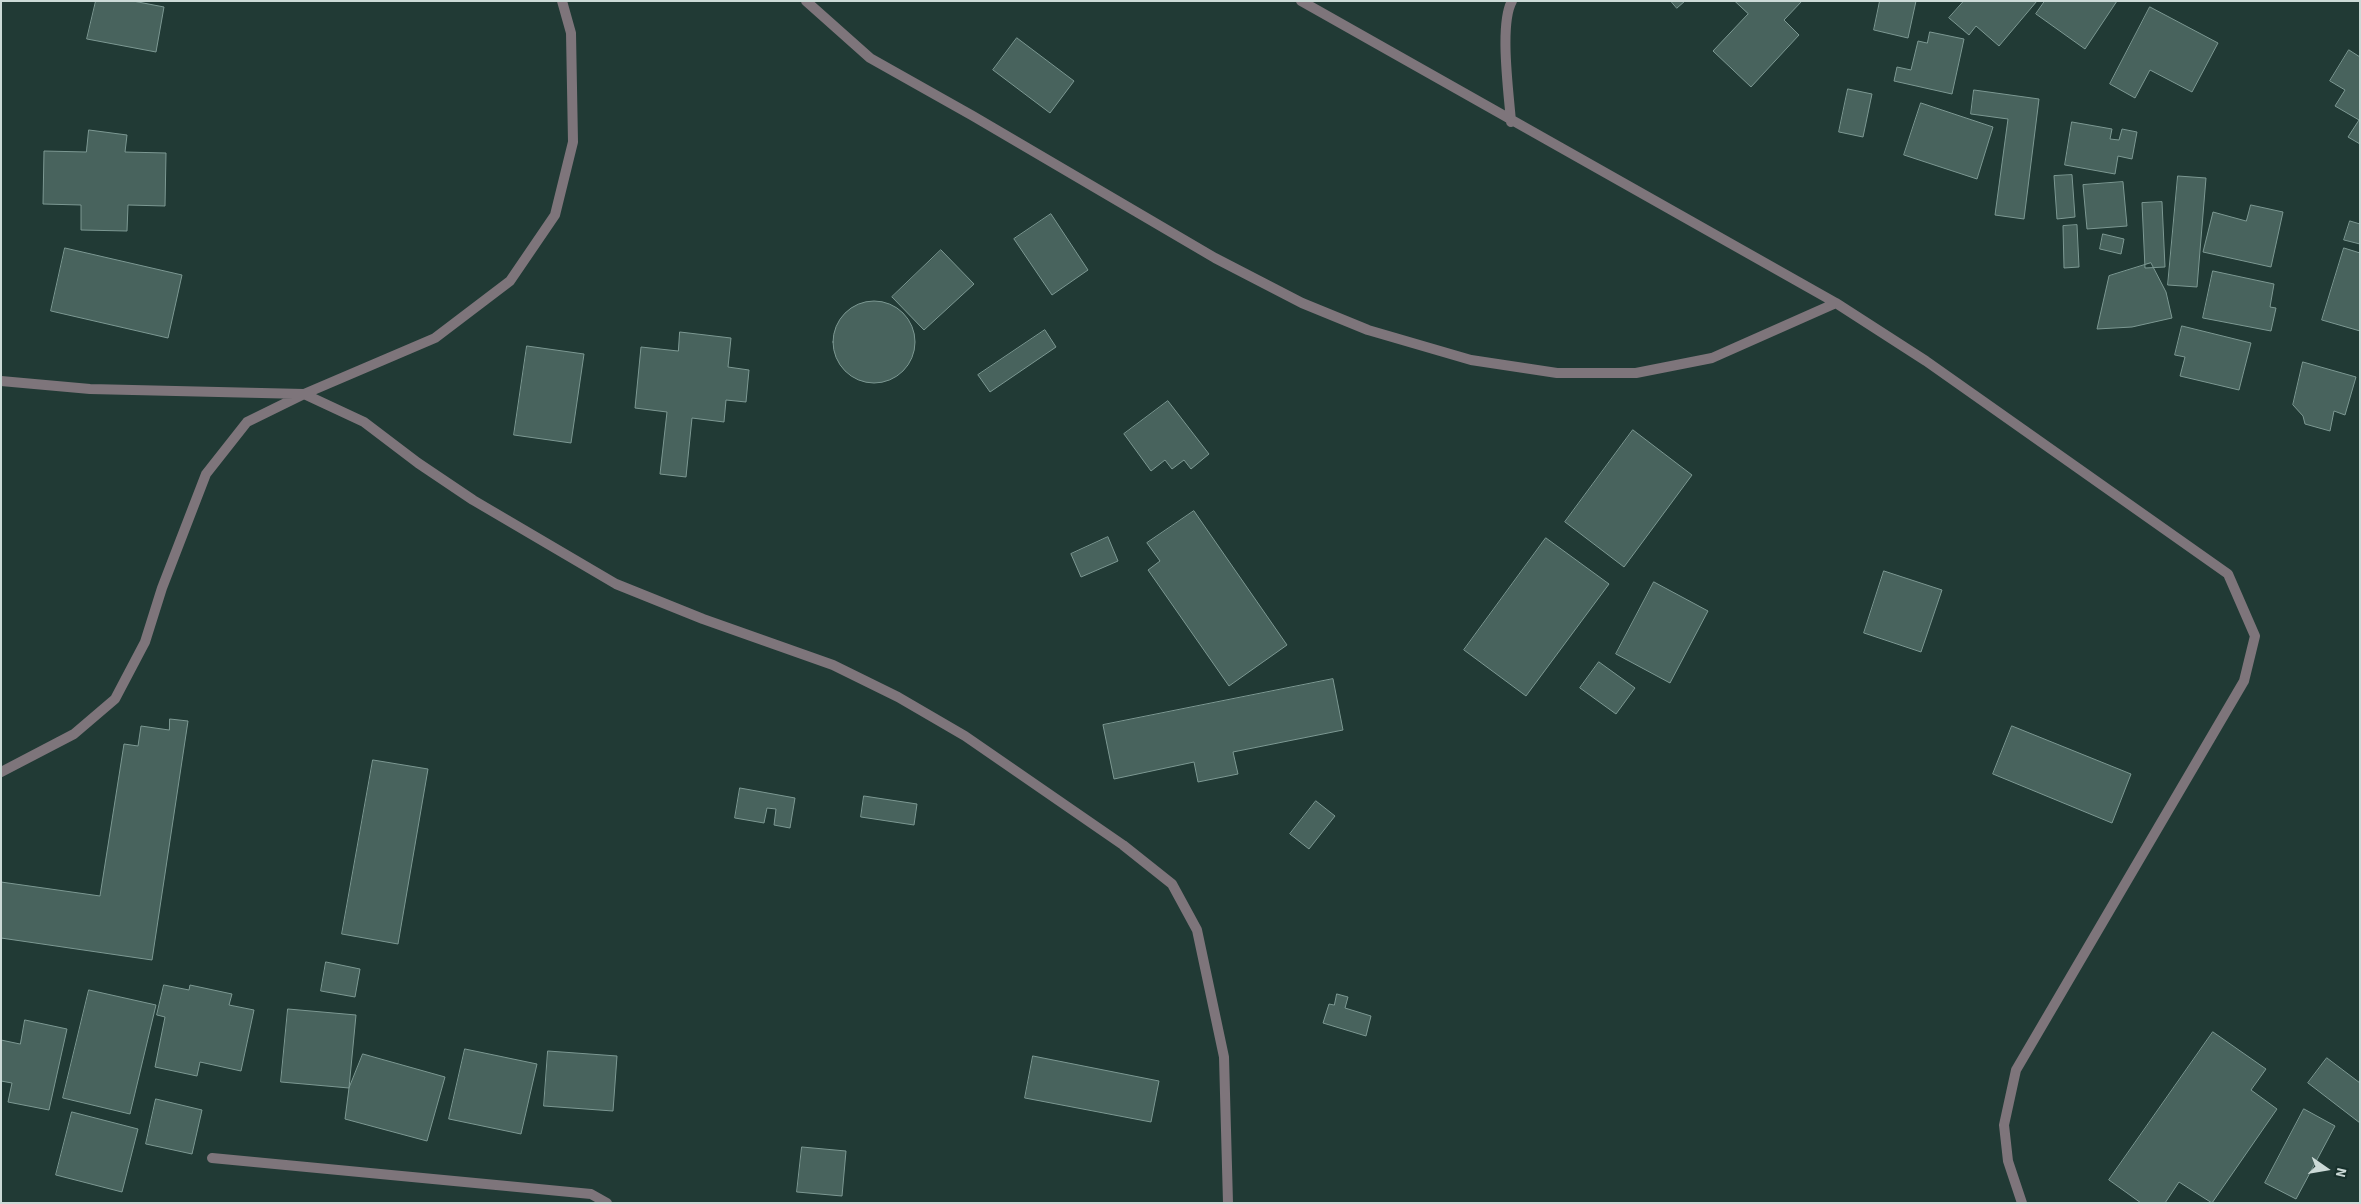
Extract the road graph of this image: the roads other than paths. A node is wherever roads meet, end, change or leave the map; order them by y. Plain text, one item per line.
1 (562, 1) edge
2 (806, 1) edge
3 (1301, 1) edge
4 (1512, 1) edge
5 (1511, 122) junction
6 (1836, 303) junction
7 (1, 381) edge
8 (304, 394) junction
9 (1, 772) edge
10 (212, 1158) dead end
11 (607, 1203) edge
12 (1228, 1203) edge
13 (2022, 1203) edge

1 - 8 street
2 - 6 street
3 - 5 street
4 - 5 street
5 - 6 street
6 - 13 street
7 - 8 street
8 - 9 street
8 - 12 street
10 - 11 street

